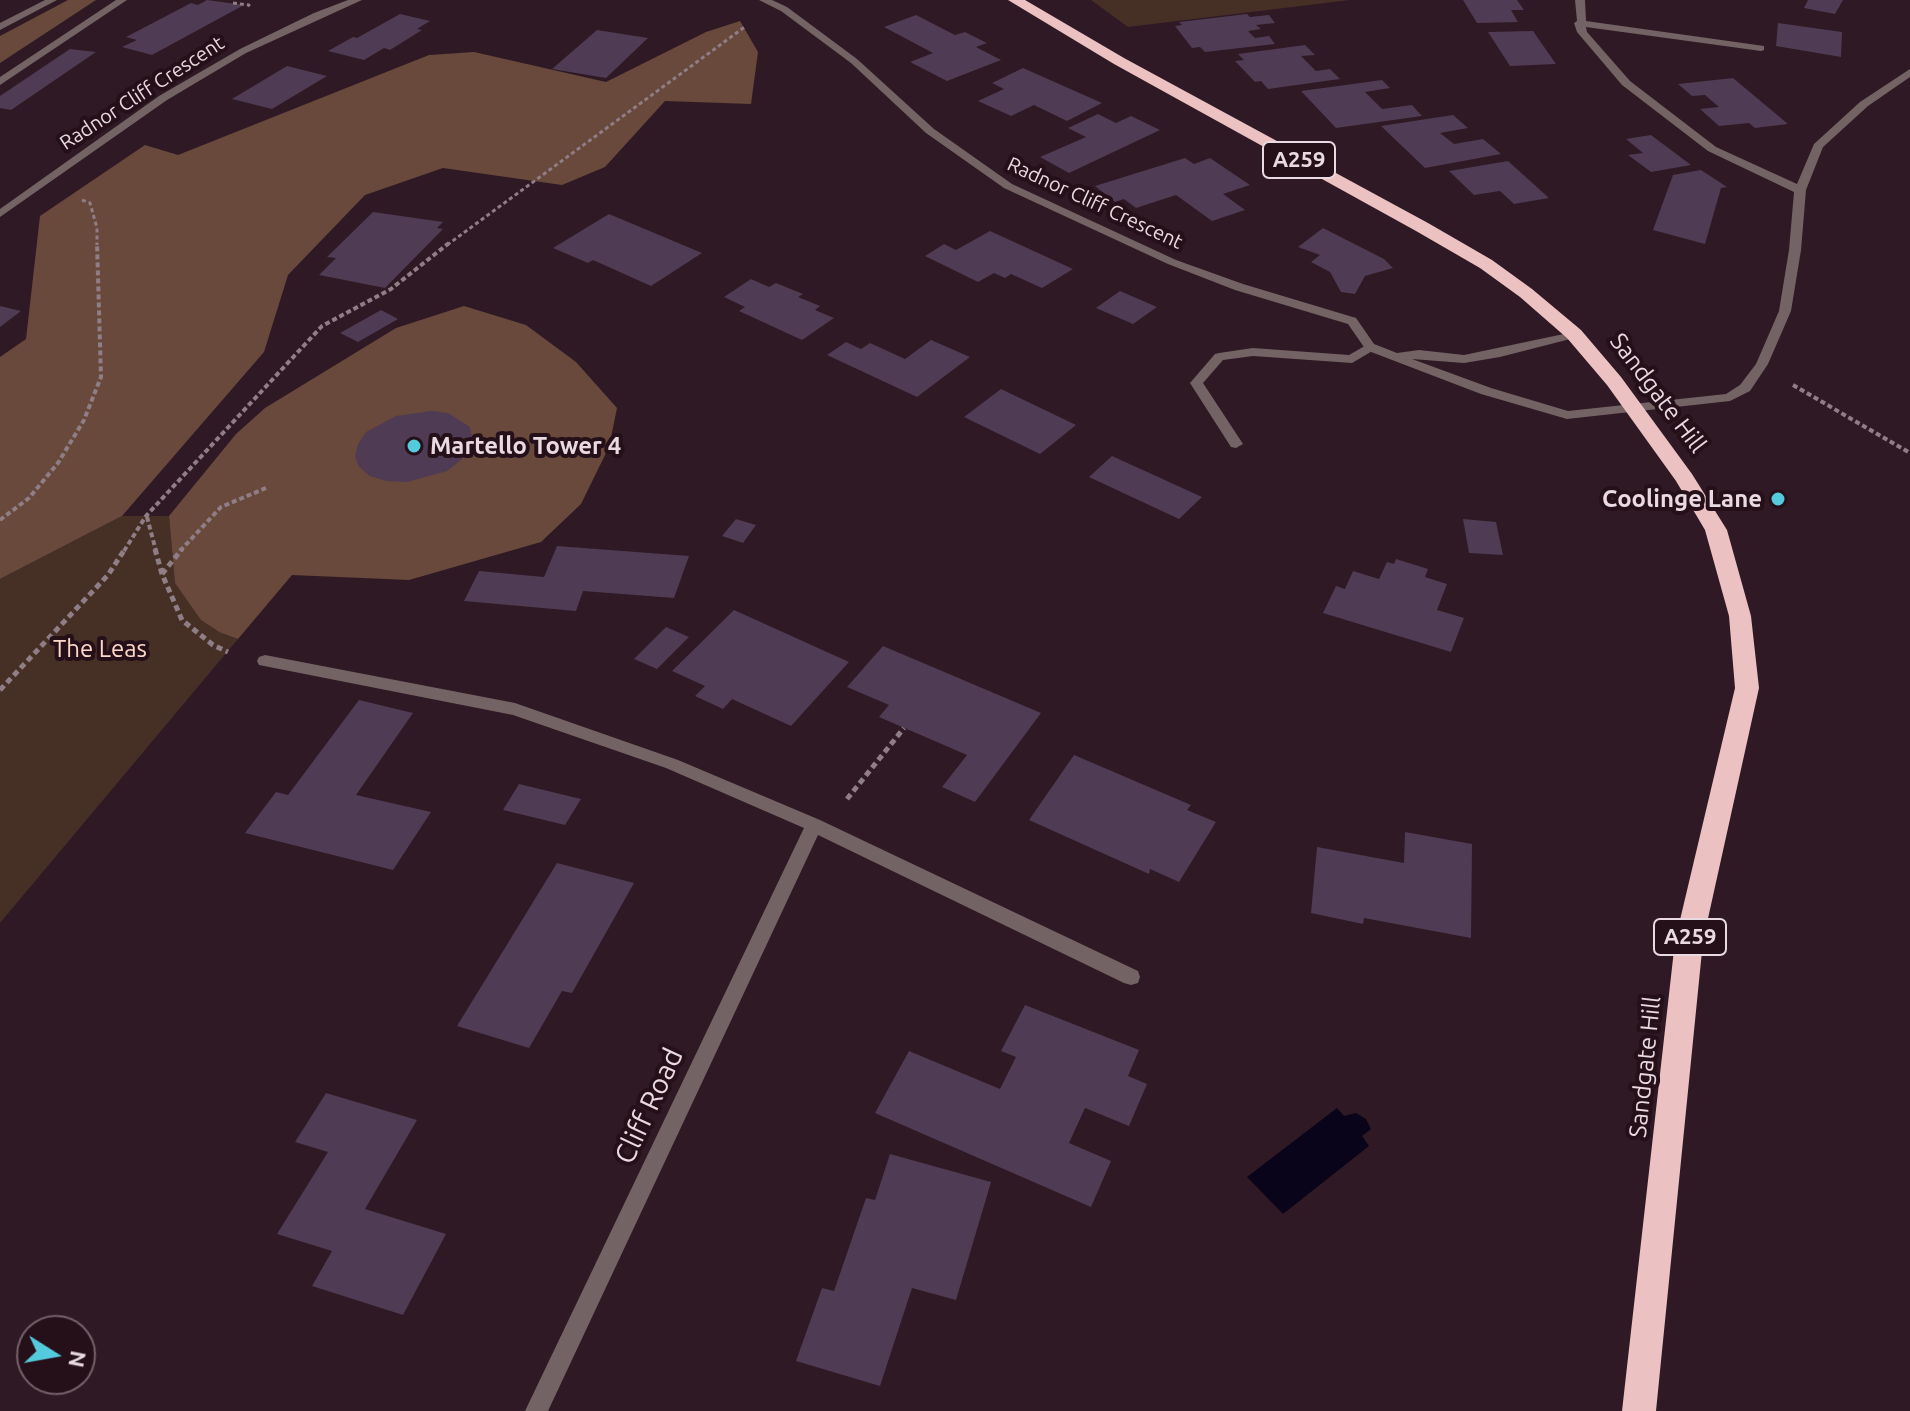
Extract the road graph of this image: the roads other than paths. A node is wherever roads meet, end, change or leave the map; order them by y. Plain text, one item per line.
1 (52, 0) edge
2 (122, 0) edge
3 (357, 0) edge
4 (764, 0) edge
5 (1015, 0) edge
6 (1580, 0) edge
7 (1579, 23) junction
8 (0, 27) edge
9 (1761, 48) dead end
10 (1910, 72) edge
11 (0, 82) edge
12 (1800, 190) junction
13 (0, 214) edge
14 (1574, 334) junction
15 (1370, 347) junction
16 (1398, 356) junction
17 (1636, 410) junction
18 (1236, 444) dead end
19 (265, 661) road end
20 (814, 825) junction
21 (1131, 977) dead end
22 (536, 1411) edge
23 (1639, 1411) edge

1 - 8 street
2 - 11 street
3 - 13 street, Radnor Cliff Crescent
4 - 15 street, Radnor Cliff Crescent
5 - 14 highway, Sandgate Hill / A259
6 - 7 street
7 - 9 street
7 - 12 street
10 - 12 street
12 - 17 street
14 - 16 street, Radnor Cliff Crescent
14 - 17 highway, Sandgate Hill / A259
15 - 16 street, Radnor Cliff Crescent
15 - 18 street
16 - 17 street, Radnor Cliff Crescent
17 - 23 highway, Sandgate Hill / A259
19 - 20 street
20 - 21 street
20 - 22 street, Cliff Road

